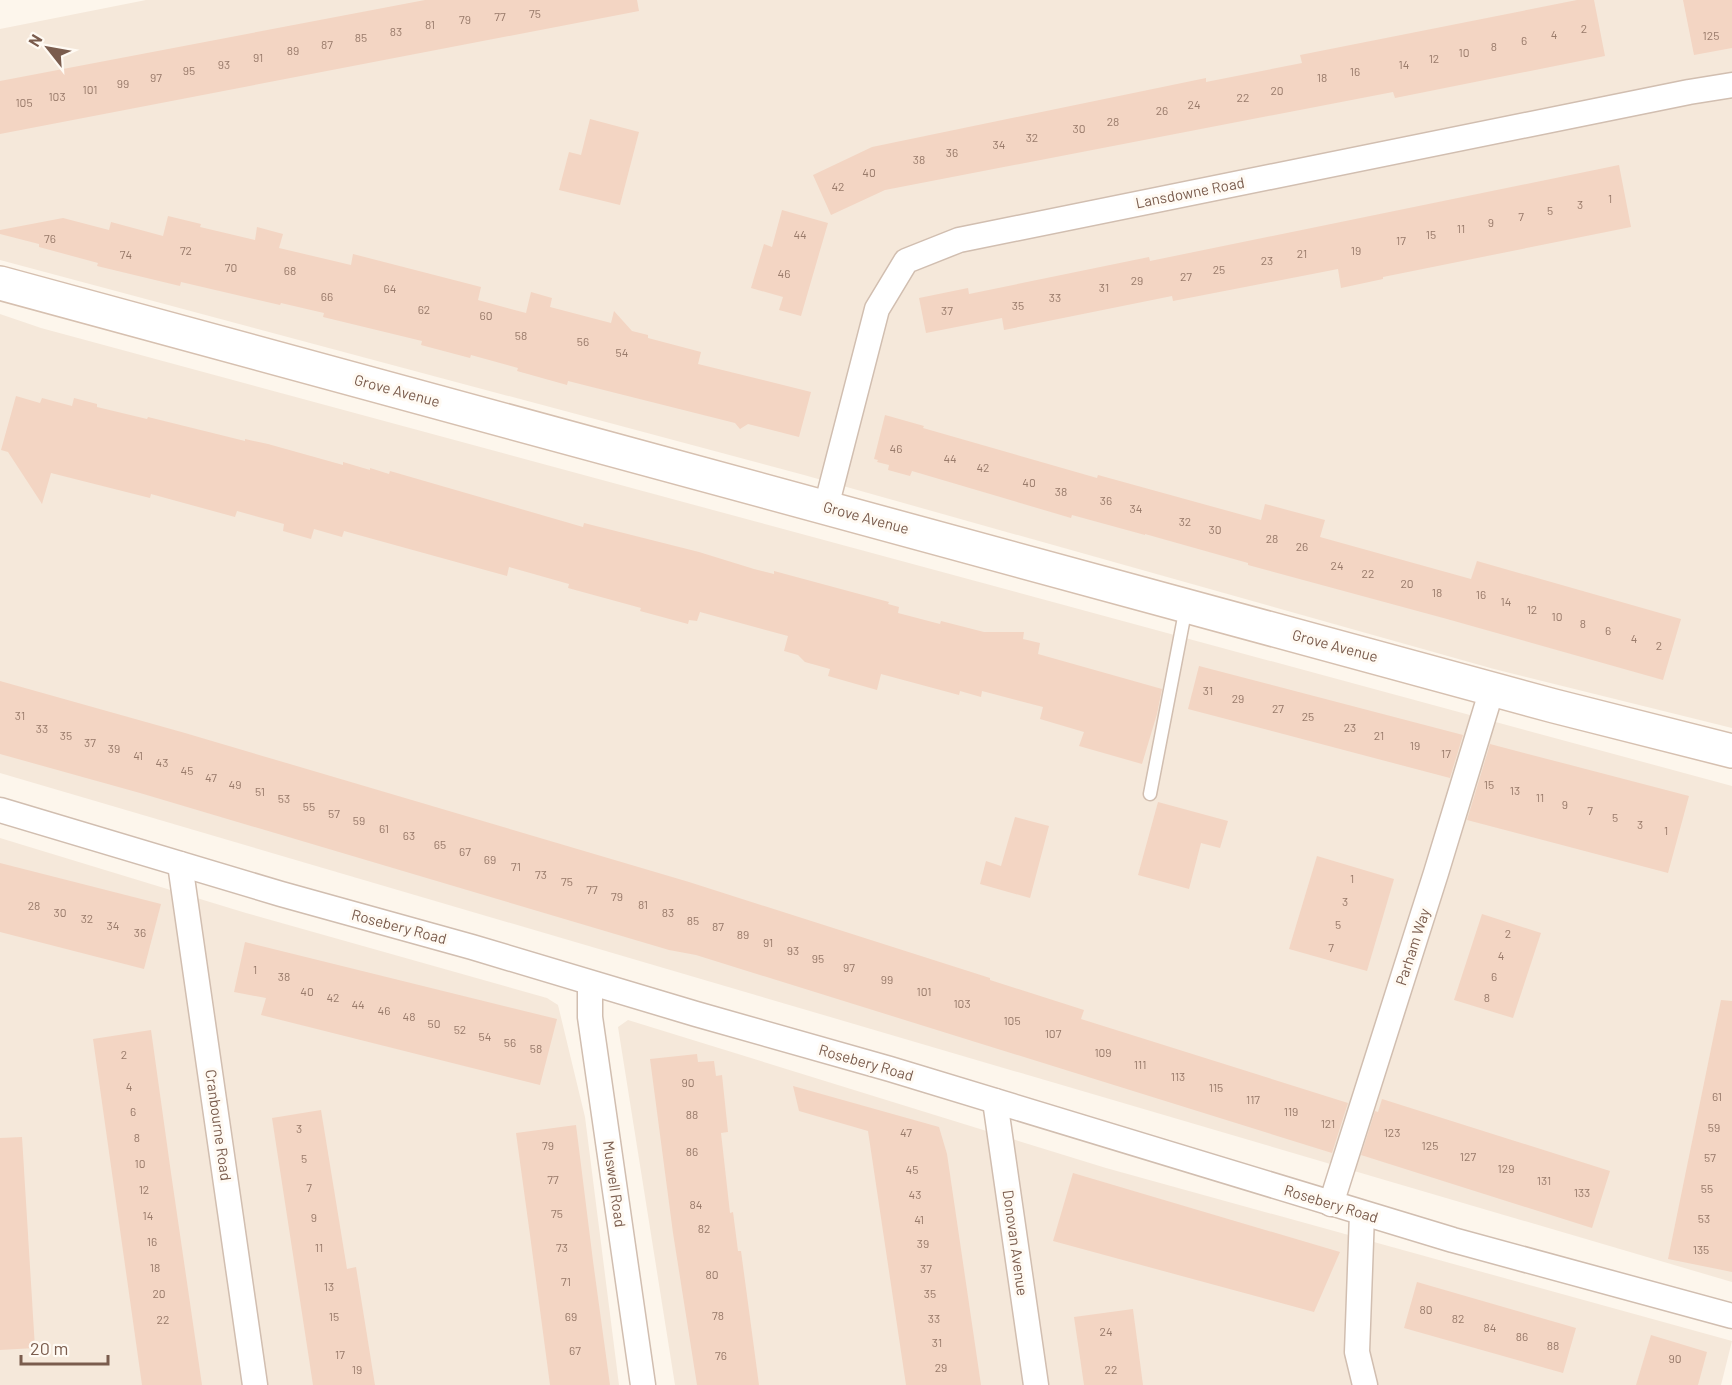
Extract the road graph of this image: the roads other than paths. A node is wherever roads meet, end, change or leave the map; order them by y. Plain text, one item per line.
1 (1732, 85) edge
2 (0, 283) edge
3 (826, 507) junction
4 (1187, 605) junction
5 (1492, 689) junction
6 (1732, 751) edge
7 (1150, 794) dead end
8 (0, 810) edge
9 (180, 864) junction
10 (590, 982) junction
11 (995, 1101) junction
12 (1331, 1204) junction
13 (1362, 1214) junction
14 (1732, 1316) edge
15 (255, 1385) edge
16 (643, 1385) edge
17 (1036, 1385) edge
18 (1365, 1385) edge

1 - 3 street, Lansdowne Road
2 - 3 street, Grove Avenue
3 - 4 street, Grove Avenue
4 - 5 street, Grove Avenue
4 - 7 lane
5 - 6 street, Grove Avenue
5 - 12 street, Parham Way
8 - 9 street, Rosebery Road
9 - 10 street, Rosebery Road
9 - 15 street, Cranbourne Road
10 - 11 street, Rosebery Road
10 - 16 street, Muswell Road
11 - 12 street, Rosebery Road
11 - 17 street, Donovan Avenue
12 - 13 street, Rosebery Road
13 - 14 street, Rosebery Road
13 - 18 street

